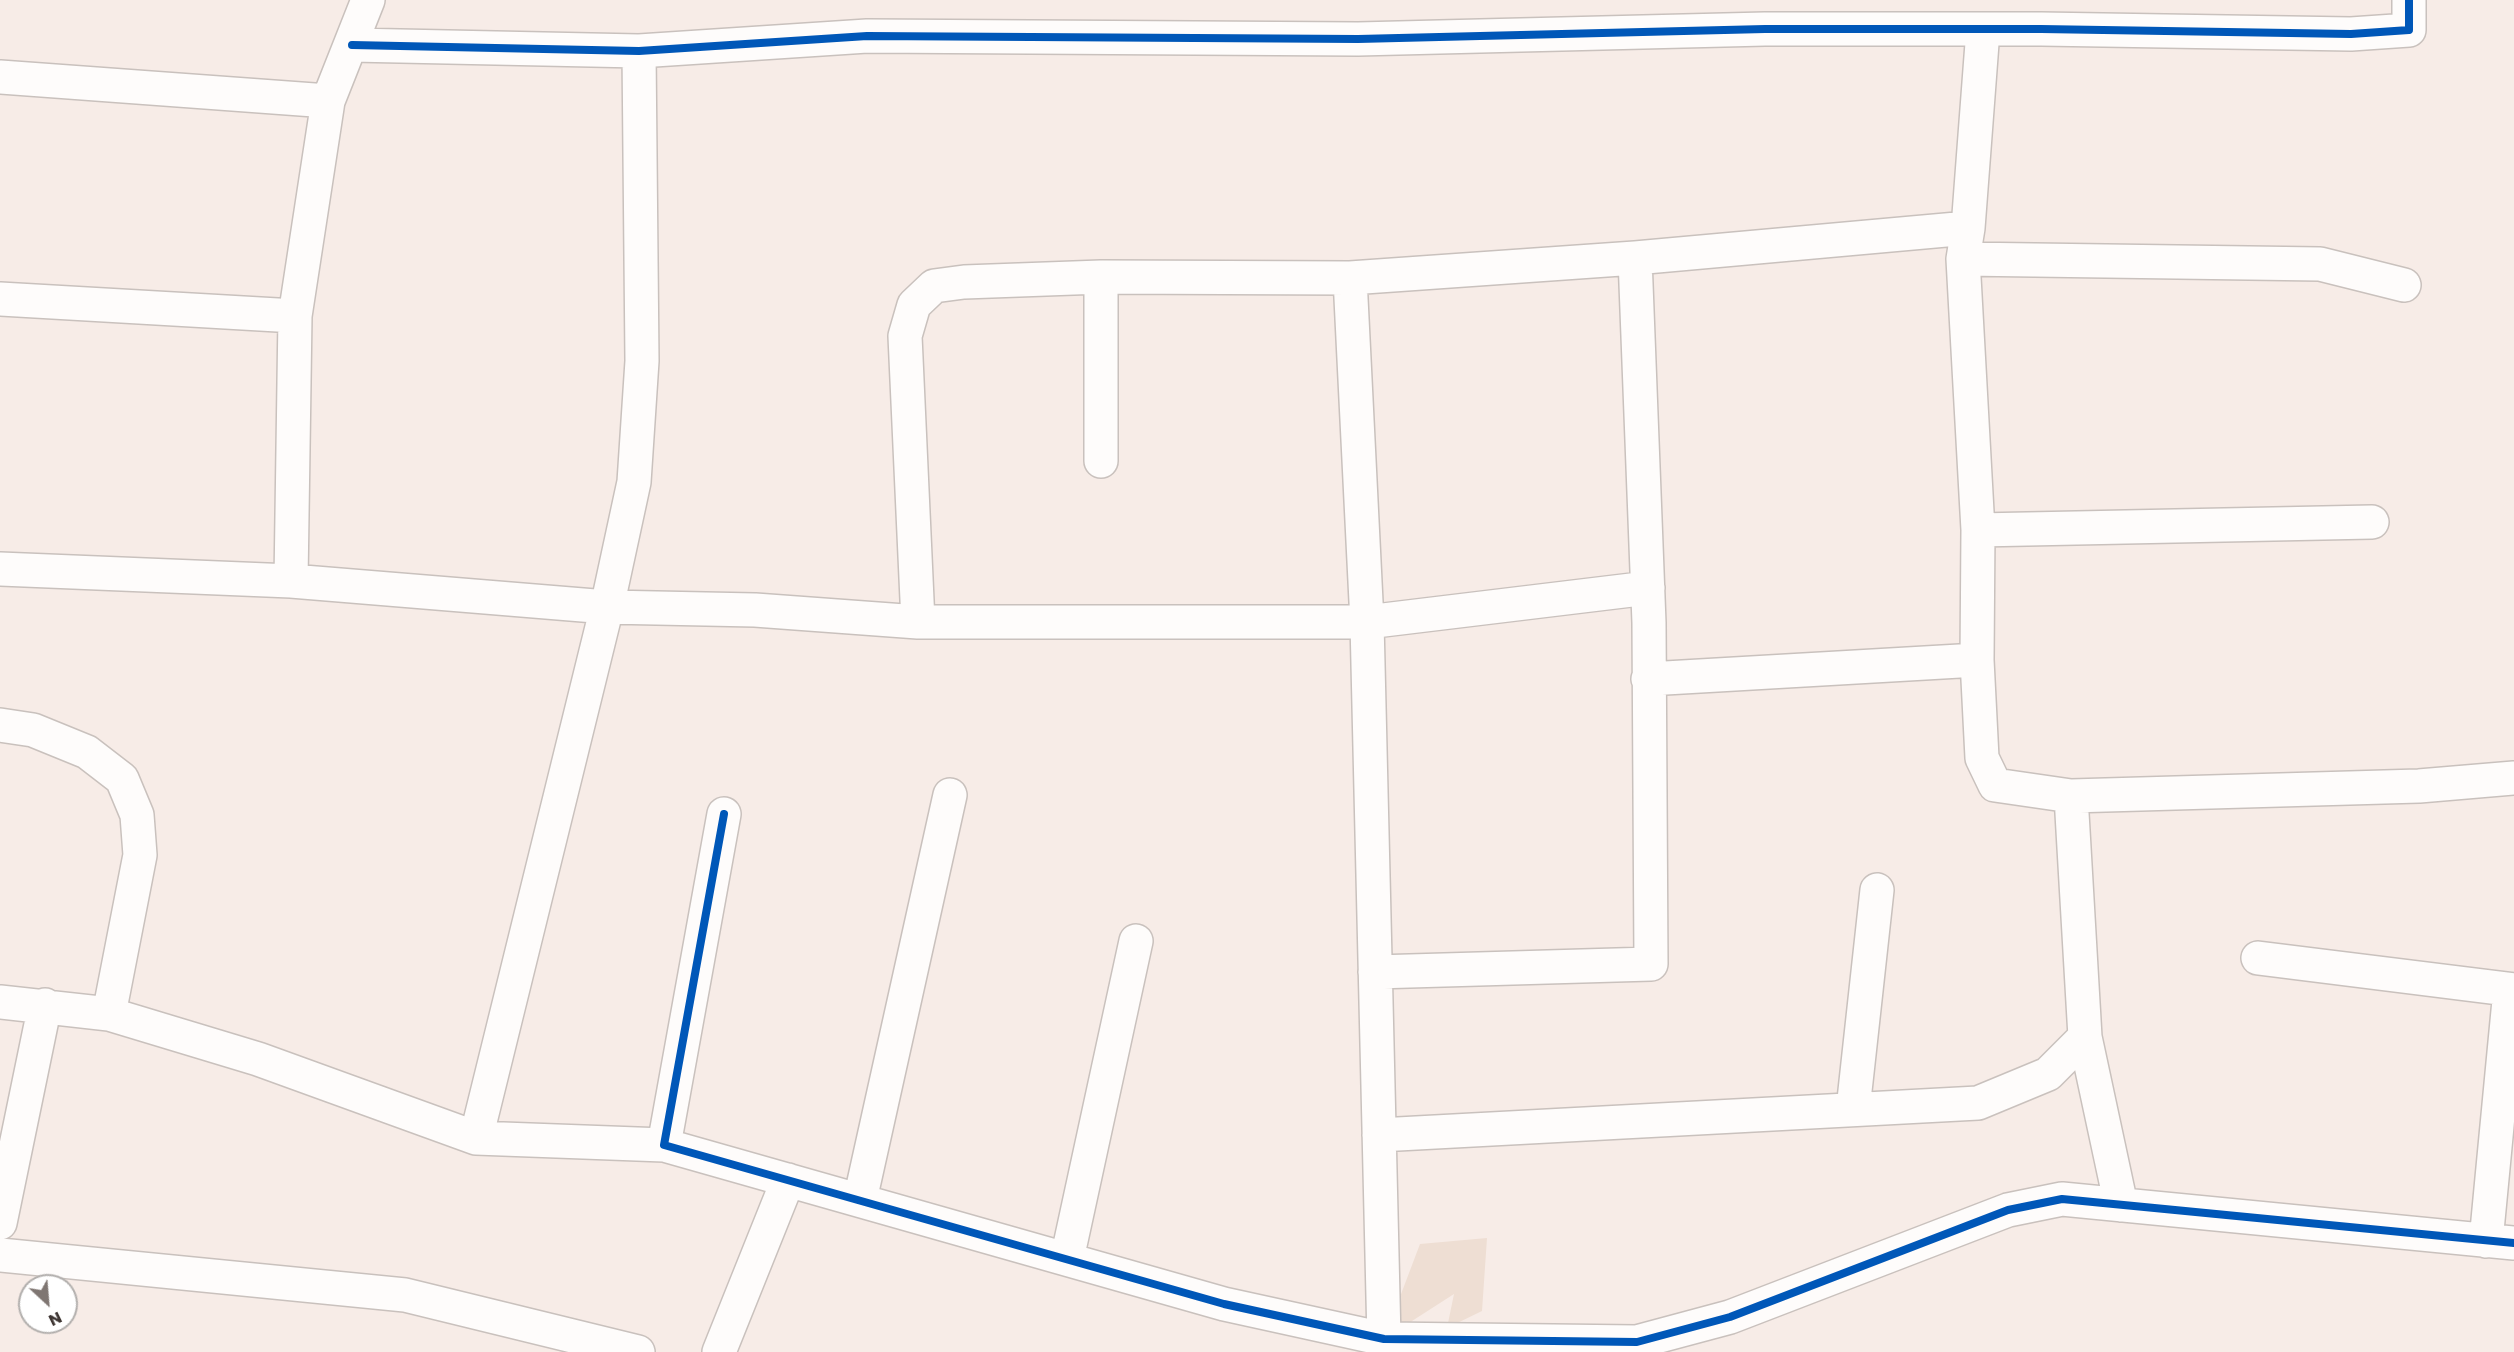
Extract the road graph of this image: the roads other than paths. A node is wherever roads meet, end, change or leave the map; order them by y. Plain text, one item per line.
1 (368, 0) edge
2 (2409, 0) edge
3 (1766, 15) edge
4 (1983, 30) junction
5 (352, 45) junction
6 (639, 51) junction
7 (0, 77) edge
8 (328, 101) junction
9 (1965, 244) junction
10 (1635, 258) junction
11 (1101, 277) junction
12 (1350, 278) junction
13 (2404, 285) dead end
14 (0, 299) edge
15 (295, 316) junction
16 (1101, 461) dead end
17 (2372, 522) dead end
18 (1978, 530) junction
19 (0, 569) edge
20 (291, 581) junction
21 (1648, 588) junction
22 (607, 607) junction
23 (918, 622) junction
24 (1367, 622) junction
25 (1977, 660) junction
26 (1648, 679) junction
27 (0, 725) edge
28 (2514, 778) edge
29 (950, 795) dead end
30 (2072, 796) junction
31 (724, 814) dead end
32 (1877, 890) dead end
33 (1136, 941) dead end
34 (2258, 958) dead end
35 (1375, 972) junction
36 (2512, 990) edge
37 (0, 1002) edge
38 (45, 1005) junction
39 (109, 1014) junction
40 (2085, 1037) junction
41 (1853, 1109) junction
42 (1379, 1135) junction
43 (476, 1138) junction
44 (664, 1145) junction
45 (788, 1180) junction
46 (860, 1200) junction
47 (2121, 1205) junction
48 (0, 1223) edge
49 (2500, 1242) edge
50 (0, 1255) edge
51 (1066, 1259) junction
52 (1384, 1339) junction
53 (638, 1352) edge
54 (718, 1352) edge

1 - 5 street
2 - 4 street
3 - 4 street
3 - 6 street
4 - 9 street
5 - 6 street
5 - 8 street
6 - 22 street
7 - 8 street
8 - 15 street
9 - 10 street
9 - 13 street
9 - 18 street
10 - 12 street
10 - 21 street
11 - 12 street
11 - 16 street
11 - 23 street
12 - 24 street
14 - 15 street
15 - 20 street
17 - 18 street
18 - 25 street
19 - 20 street
20 - 22 street
21 - 24 street
21 - 26 street
22 - 23 street
22 - 43 street
23 - 24 street
24 - 35 street
25 - 26 street
25 - 30 street
26 - 35 street
27 - 39 street
28 - 30 street
29 - 46 street
30 - 40 street
31 - 44 street
32 - 41 street
33 - 51 street
34 - 36 street
35 - 42 street
36 - 49 street
37 - 38 street
38 - 39 street
38 - 48 street
39 - 43 street
40 - 41 street
40 - 47 street
41 - 42 street
42 - 52 street
43 - 44 street
44 - 45 street
45 - 46 street
45 - 54 street
46 - 51 street
47 - 49 street
47 - 52 street
50 - 53 street
51 - 52 street

